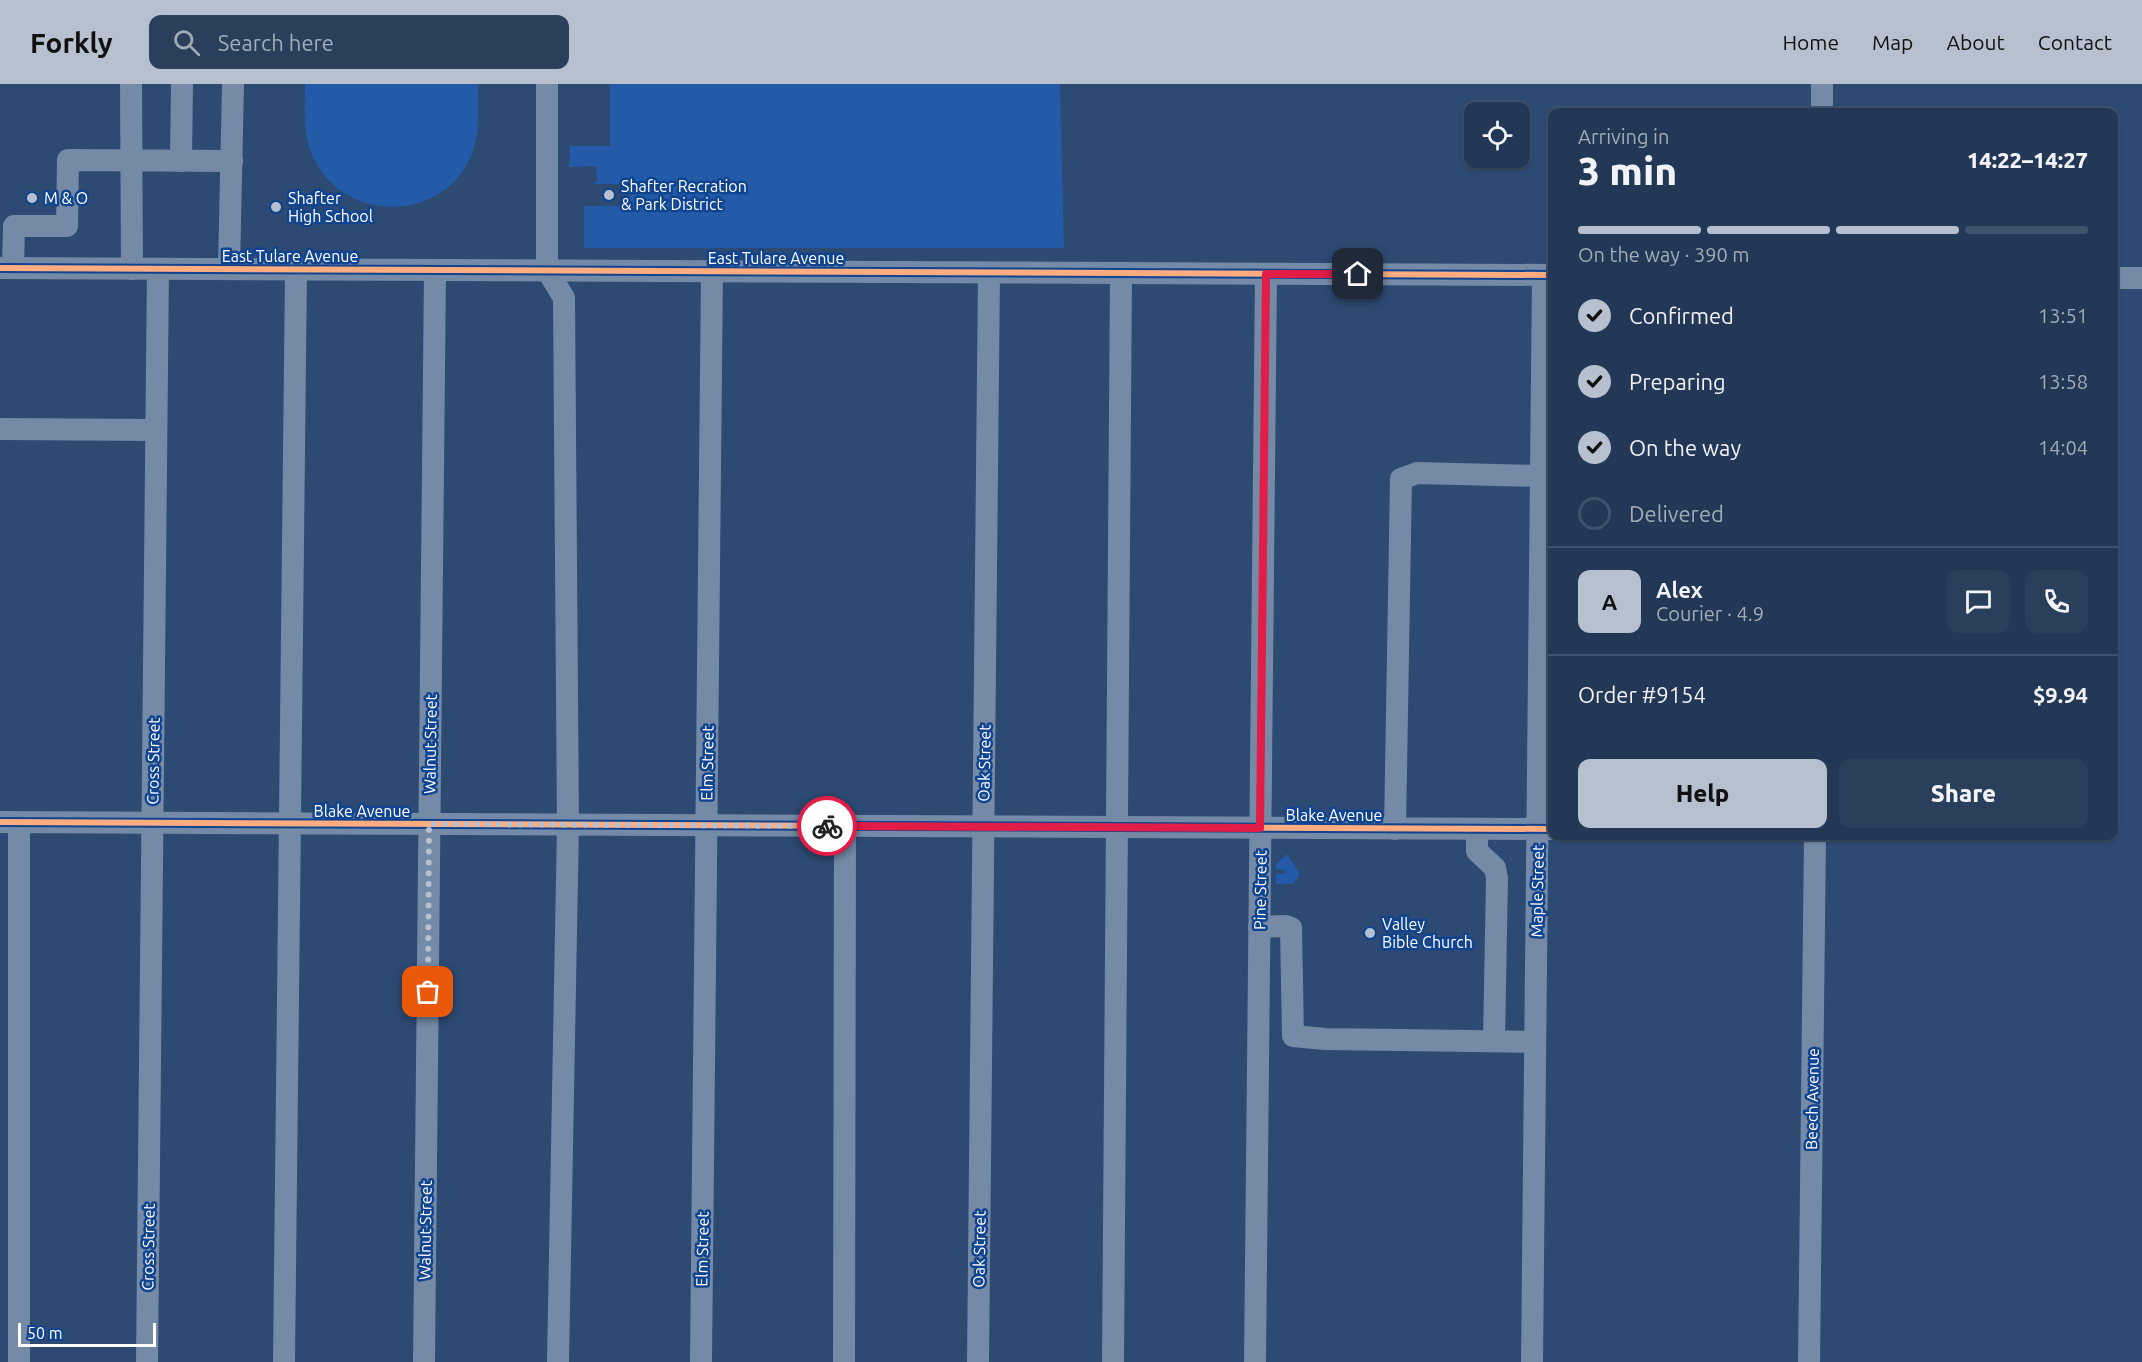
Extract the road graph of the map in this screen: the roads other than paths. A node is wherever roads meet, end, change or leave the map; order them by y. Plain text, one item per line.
1 (131, 84) edge
2 (182, 84) edge
3 (233, 84) edge
4 (547, 84) edge
5 (1822, 84) edge
6 (1822, 108) edge
7 (131, 161) junction
8 (181, 161) junction
9 (232, 161) junction
10 (7, 268) edge
11 (132, 269) junction
12 (158, 269) junction
13 (230, 269) junction
14 (296, 270) junction
15 (435, 270) junction
16 (547, 270) junction
17 (712, 272) junction
18 (989, 273) junction
19 (1121, 273) junction
20 (1266, 274) junction
21 (1548, 275) edge
22 (2118, 278) edge
23 (2142, 278) edge
24 (0, 429) edge
25 (156, 430) junction
26 (1541, 476) junction
27 (9, 822) edge
28 (152, 823) junction
29 (289, 824) junction
30 (429, 824) junction
31 (568, 825) junction
32 (706, 826) junction
33 (845, 826) junction
34 (983, 827) junction
35 (1116, 827) junction
36 (1260, 828) junction
37 (1395, 829) junction
38 (1477, 829) junction
39 (1545, 829) edge
40 (1815, 840) edge
41 (1259, 927) junction
42 (1259, 1036) junction
43 (1293, 1036) junction
44 (1494, 1041) junction
45 (1535, 1042) junction
46 (19, 1362) edge
47 (147, 1362) edge
48 (284, 1362) edge
49 (424, 1362) edge
50 (558, 1362) edge
51 (701, 1362) edge
52 (844, 1362) edge
53 (978, 1362) edge
54 (1113, 1362) edge
55 (1255, 1362) edge
56 (1532, 1362) edge
57 (1809, 1362) edge

1 - 7 street
2 - 8 street
3 - 9 street
4 - 16 street
5 - 6 street
7 - 8 street
7 - 10 street
7 - 11 street
8 - 9 street
9 - 13 street
10 - 11 street, East Tulare Avenue
11 - 12 street, East Tulare Avenue
12 - 13 street, East Tulare Avenue
12 - 25 street, Cross Street
13 - 14 street, East Tulare Avenue
14 - 15 street, East Tulare Avenue
14 - 29 street
15 - 16 street, East Tulare Avenue
15 - 30 street, Walnut Street
16 - 17 street, East Tulare Avenue
16 - 31 street
17 - 18 street, East Tulare Avenue
17 - 32 street, Elm Street
18 - 19 street, East Tulare Avenue
18 - 34 street, Oak Street
19 - 20 street, East Tulare Avenue
19 - 35 street
20 - 21 street, East Tulare Avenue
20 - 36 street, Pine Street
21 - 26 street, Maple Street
22 - 23 street
24 - 25 street
25 - 28 street, Cross Street
26 - 37 street
26 - 39 street, Maple Street
27 - 28 street, Blake Avenue
27 - 46 street
28 - 29 street, Blake Avenue
28 - 47 street, Cross Street
29 - 30 street, Blake Avenue
29 - 48 street
30 - 31 street, Blake Avenue
30 - 49 street, Walnut Street
31 - 32 street, Blake Avenue
31 - 50 street
32 - 33 street, Blake Avenue
32 - 51 street, Elm Street
33 - 34 street, Blake Avenue
33 - 52 street
34 - 35 street, Blake Avenue
34 - 53 street, Oak Street
35 - 36 street, Blake Avenue
35 - 54 street
36 - 37 street, Blake Avenue
36 - 41 street, Pine Street
37 - 38 street, Blake Avenue
38 - 39 street, Blake Avenue
38 - 44 street
39 - 45 street, Maple Street
40 - 57 street, Beech Avenue
41 - 42 street, Pine Street
41 - 43 street
42 - 43 street
42 - 55 street, Pine Street
43 - 44 street
44 - 45 street
45 - 56 street, Maple Street

